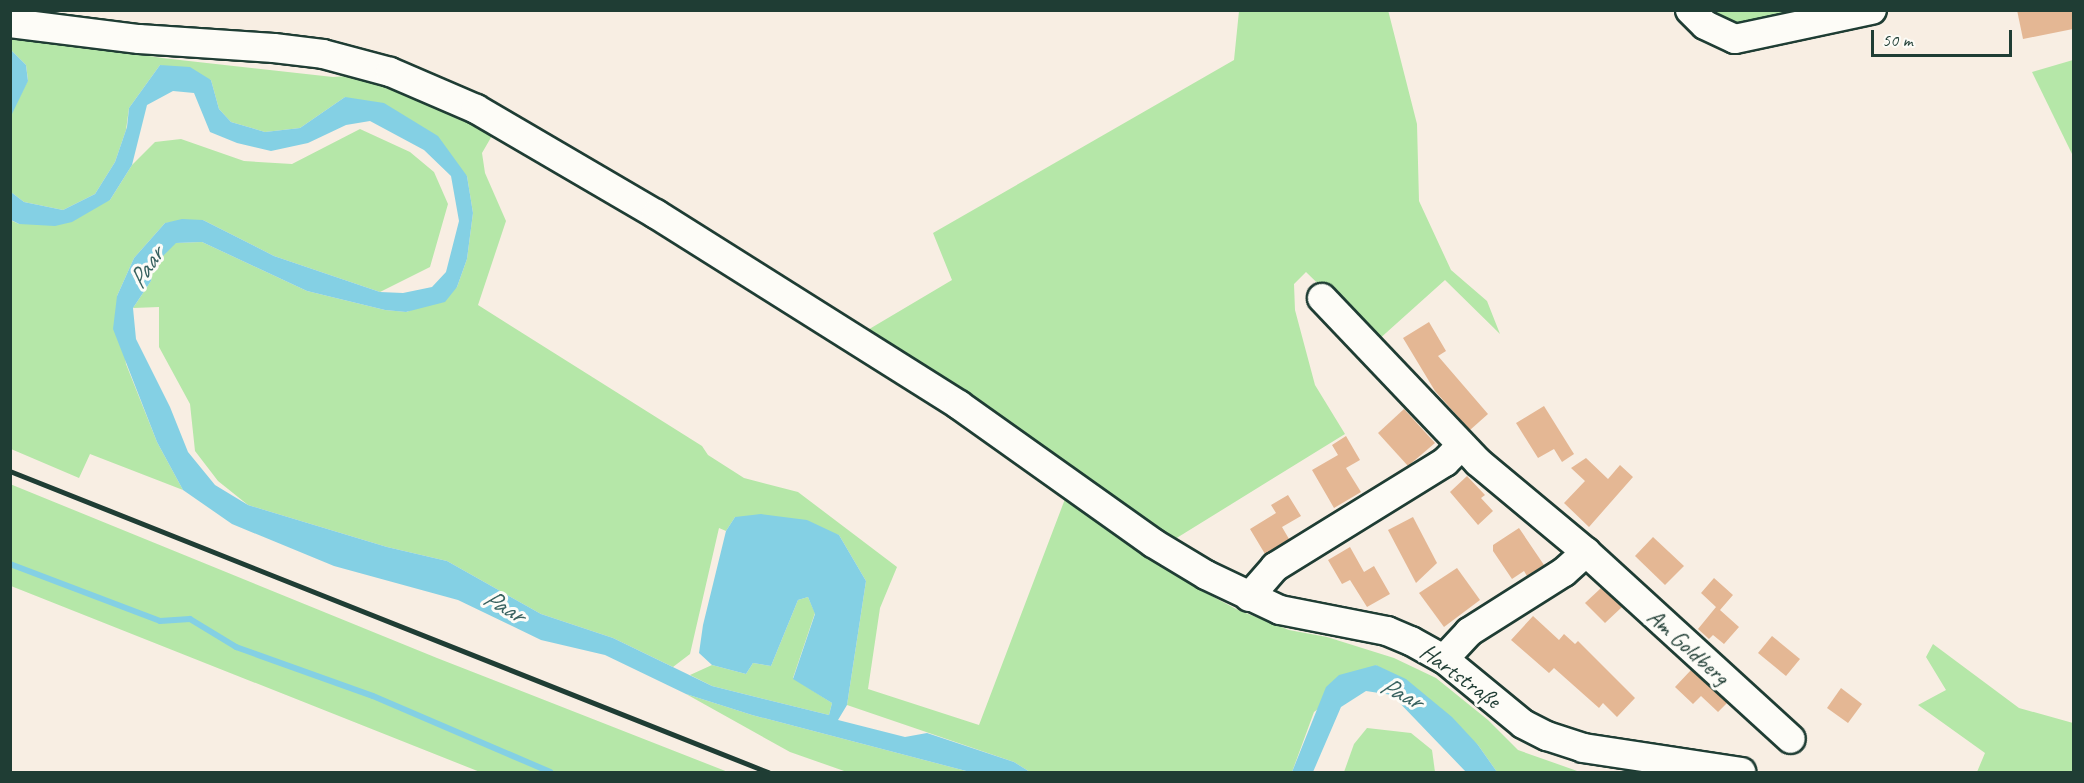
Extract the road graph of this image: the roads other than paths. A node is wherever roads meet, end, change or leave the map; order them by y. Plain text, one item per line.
1 (1690, 10) edge
2 (1872, 10) edge
3 (10, 23) edge
4 (1322, 298) dead end
5 (1461, 446) junction
6 (1586, 552) junction
7 (1249, 597) junction
8 (1444, 659) junction
9 (1791, 739) dead end
10 (1741, 772) edge

1 - 2 street
3 - 7 street, Hartstraße
4 - 5 street, Am Goldberg
5 - 6 street, Am Goldberg
5 - 7 street
6 - 8 street
6 - 9 street, Am Goldberg
7 - 8 street, Hartstraße
8 - 10 street, Hartstraße

